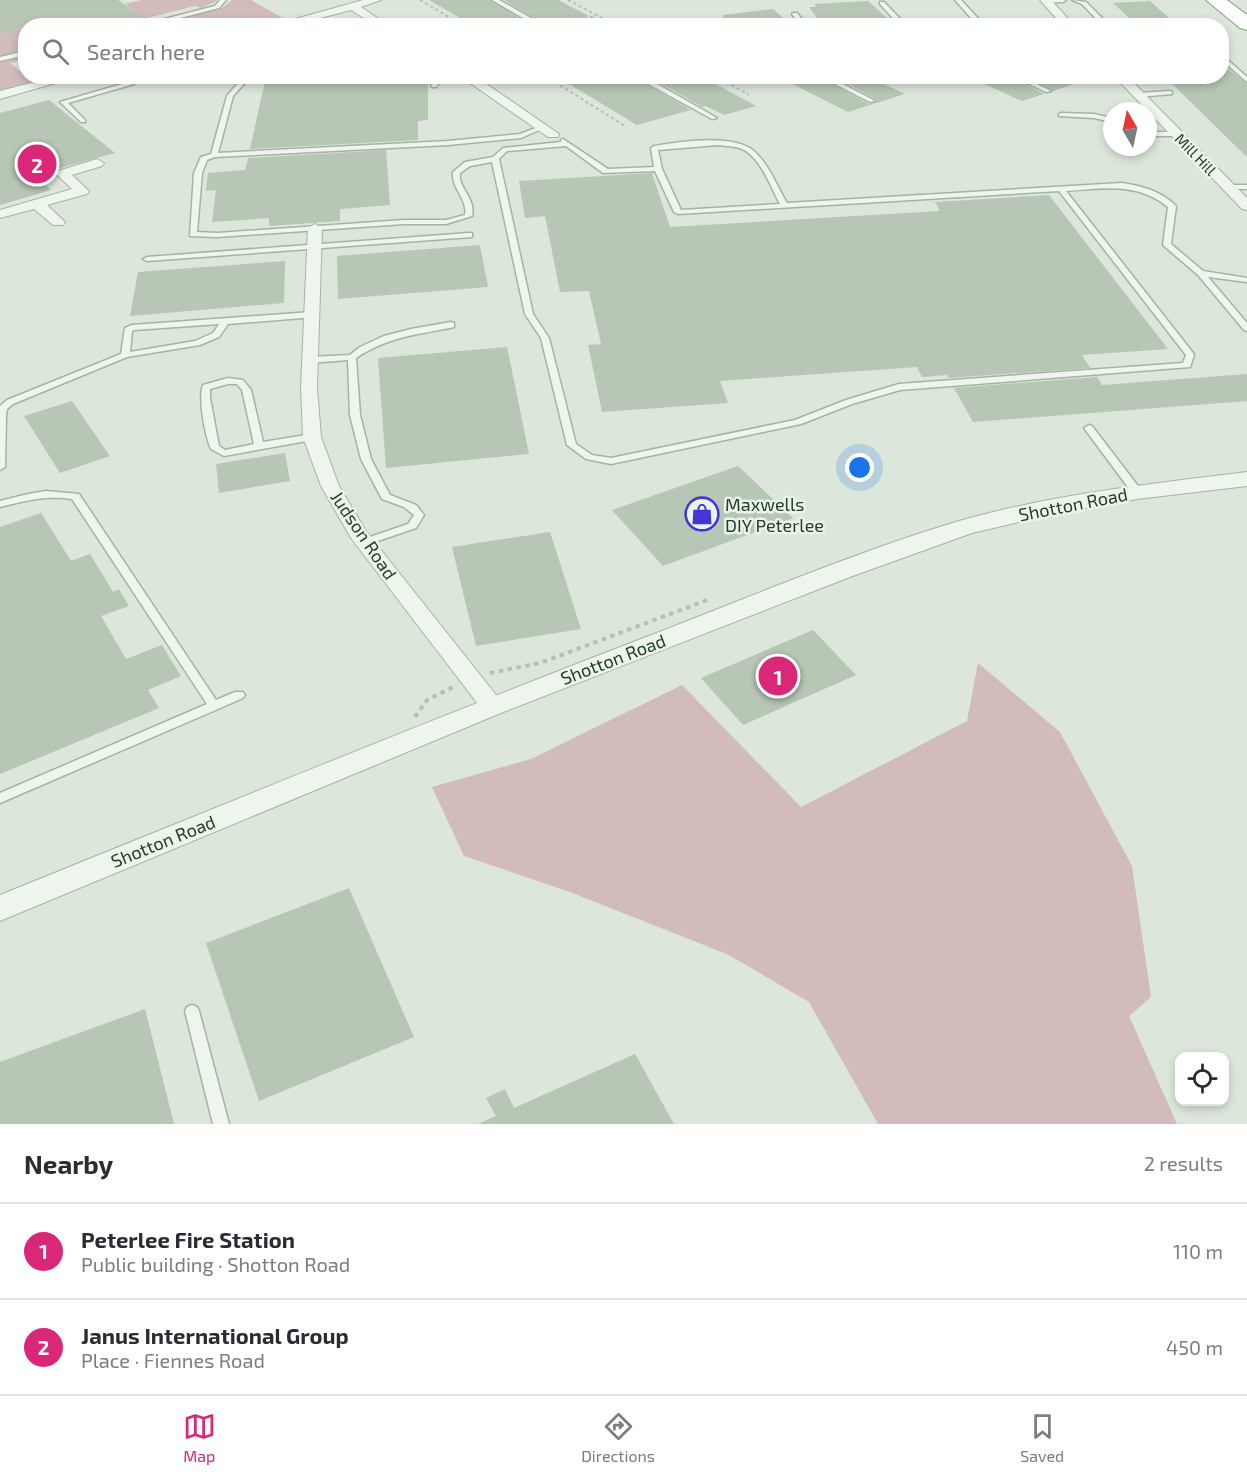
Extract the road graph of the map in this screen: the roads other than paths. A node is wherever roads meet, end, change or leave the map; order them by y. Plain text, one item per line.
1 (223, 0) edge
2 (376, 0) edge
3 (495, 0) edge
4 (958, 0) edge
5 (1046, 0) edge
6 (1063, 0) edge
7 (1075, 0) edge
8 (1215, 0) edge
9 (1231, 0) edge
10 (882, 3) dead end
11 (352, 6) junction
12 (1247, 10) edge
13 (795, 14) dead end
14 (172, 18) edge
15 (306, 18) edge
16 (371, 18) edge
17 (528, 18) edge
18 (798, 18) edge
19 (896, 18) edge
20 (975, 18) edge
21 (1063, 18) edge
22 (1099, 18) edge
23 (1247, 24) edge
24 (18, 55) edge
25 (0, 59) edge
26 (1229, 64) edge
27 (1247, 80) edge
28 (43, 84) edge
29 (128, 84) edge
30 (241, 84) edge
31 (478, 84) edge
32 (652, 84) edge
33 (838, 84) edge
34 (1033, 84) edge
35 (1128, 84) edge
36 (1048, 91) dead end
37 (1170, 93) dead end
38 (0, 95) edge
39 (1138, 95) junction
40 (872, 101) dead end
41 (1061, 115) dead end
42 (714, 118) dead end
43 (1103, 118) edge
44 (83, 120) dead end
45 (548, 131) junction
46 (1157, 134) edge
47 (1176, 134) junction
48 (567, 144) junction
49 (214, 155) junction
50 (495, 159) junction
51 (97, 163) dead end
52 (658, 169) junction
53 (1228, 187) junction
54 (1247, 187) edge
55 (1062, 189) junction
56 (37, 204) junction
57 (785, 206) junction
58 (1247, 206) edge
59 (0, 214) edge
60 (58, 222) dead end
61 (315, 228) junction
62 (469, 235) dead end
63 (312, 247) junction
64 (147, 259) dead end
65 (1201, 273) junction
66 (1247, 280) edge
67 (312, 315) junction
68 (224, 323) junction
69 (451, 326) dead end
70 (1247, 328) edge
71 (125, 356) junction
72 (352, 357) junction
73 (310, 360) junction
74 (1089, 428) dead end
75 (312, 437) junction
76 (259, 446) junction
77 (0, 467) edge
78 (1247, 478) edge
79 (1137, 492) junction
80 (0, 504) edge
81 (365, 542) junction
82 (239, 695) dead end
83 (214, 706) junction
84 (492, 706) junction
85 (0, 798) edge
86 (0, 908) edge
87 (192, 1011) dead end
88 (221, 1124) edge

1 - 14 lane
2 - 11 street
3 - 17 lane
4 - 20 lane
5 - 6 lane
5 - 21 street
7 - 22 lane
8 - 23 highway
9 - 12 highway
10 - 19 lane
11 - 15 street
11 - 16 street
13 - 18 lane
24 - 25 lane
26 - 27 lane
28 - 38 street
29 - 44 lane
30 - 49 lane
31 - 45 street
32 - 42 lane
33 - 40 lane
34 - 36 lane
35 - 39 street, Mill Hill
37 - 39 lane
39 - 47 street, Mill Hill
41 - 43 lane
45 - 48 lane
45 - 49 lane
46 - 47 lane
47 - 53 street, Mill Hill
48 - 50 lane
48 - 52 lane
49 - 61 lane
50 - 55 lane
50 - 61 lane
51 - 56 street
52 - 57 lane
52 - 57 lane
53 - 54 lane
53 - 58 street, Mill Hill
55 - 57 lane
55 - 65 lane
56 - 59 street
56 - 60 street
61 - 63 street, Judson Road
62 - 63 lane
63 - 64 lane
63 - 67 street, Judson Road
65 - 66 lane
65 - 70 lane
67 - 68 lane
67 - 73 street, Judson Road
68 - 71 lane
68 - 71 lane
69 - 72 lane
71 - 77 lane
72 - 73 lane
72 - 81 lane
73 - 75 street, Judson Road
74 - 79 lane
75 - 76 lane
75 - 81 street, Judson Road
76 - 76 lane
78 - 79 street, Shotton Road
79 - 84 street, Shotton Road
80 - 83 lane
81 - 84 street, Judson Road
82 - 83 lane
83 - 85 lane
84 - 86 street, Shotton Road
87 - 88 lane

